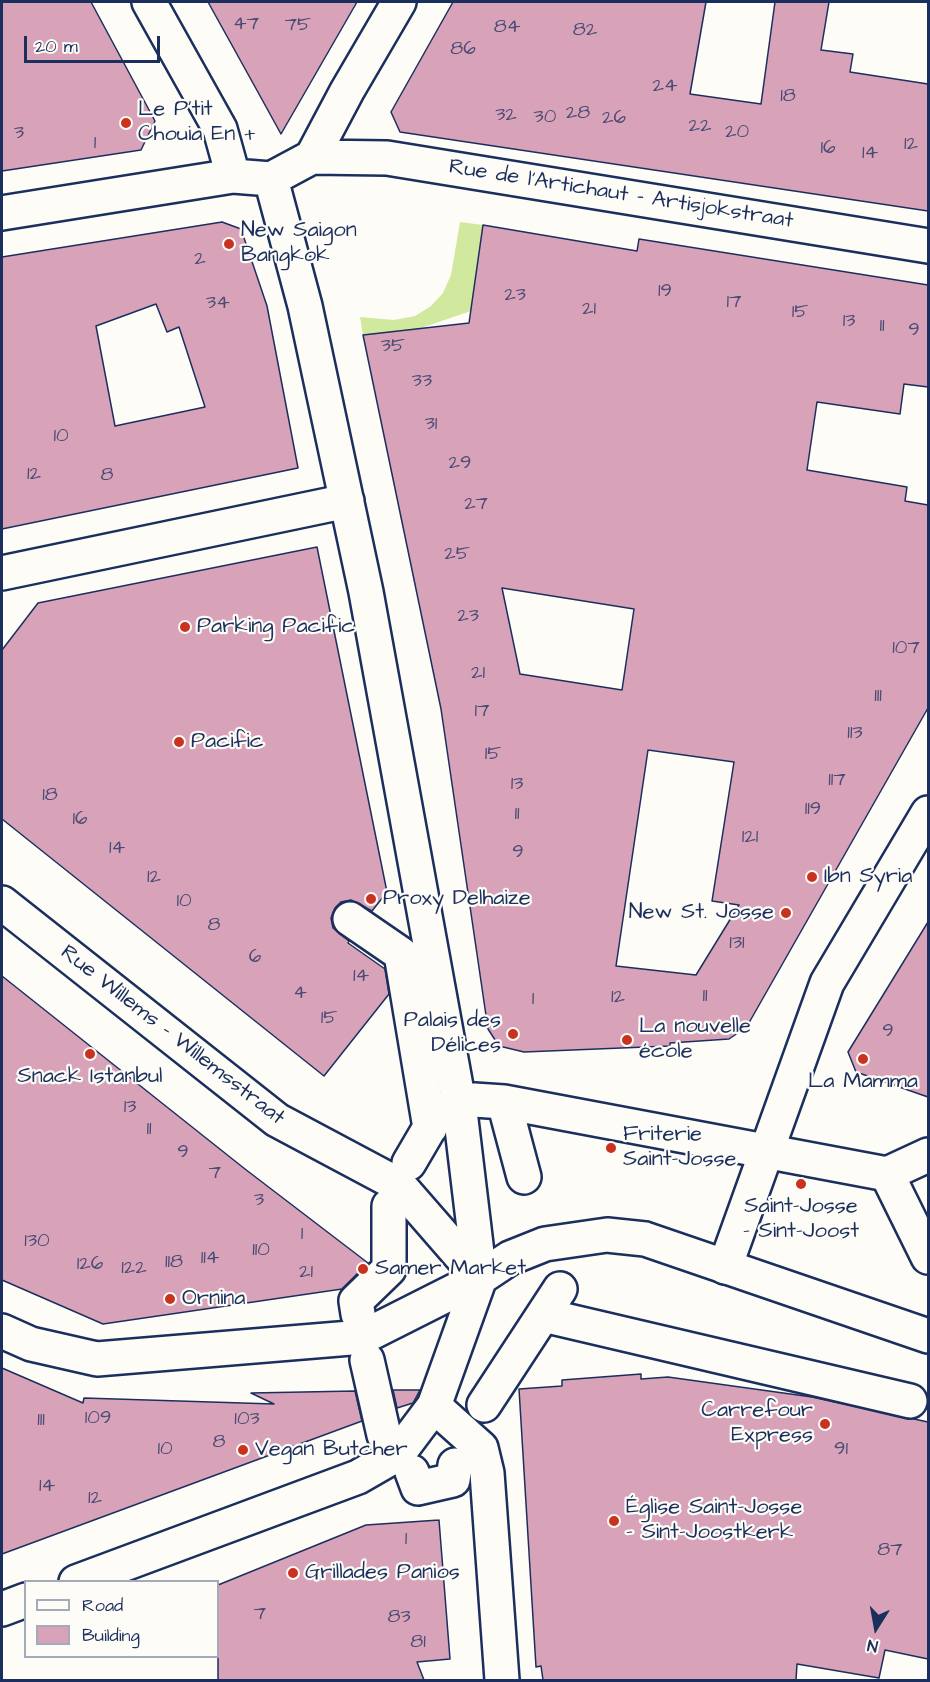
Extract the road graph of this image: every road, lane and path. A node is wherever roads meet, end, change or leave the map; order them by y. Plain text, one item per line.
1 (149, 2) edge
2 (399, 2) edge
3 (312, 157) junction
4 (233, 176) junction
5 (271, 179) junction
6 (2, 213) edge
7 (928, 246) edge
8 (347, 501) junction
9 (2, 573) edge
10 (928, 813) edge
11 (2, 903) edge
12 (350, 919) dead end
13 (462, 1108) junction
14 (766, 1152) junction
15 (928, 1155) edge
16 (409, 1163) dead end
17 (886, 1174) junction
18 (524, 1177) dead end
19 (389, 1206) dead end
20 (928, 1257) edge
21 (725, 1267) junction
22 (480, 1278) junction
23 (560, 1289) dead end
24 (358, 1314) dead end
25 (543, 1316) junction
26 (2, 1331) edge
27 (928, 1336) edge
28 (367, 1360) dead end
29 (910, 1401) dead end
30 (484, 1405) dead end
31 (434, 1406) junction
32 (384, 1434) dead end
33 (454, 1465) dead end
34 (412, 1472) dead end
35 (79, 1580) edge
36 (24, 1601) edge
37 (2, 1609) edge
38 (502, 1680) edge

1 - 4 street
2 - 3 street
3 - 5 street
3 - 7 street, Rue de l'Artichaut - Artisjokstraat
4 - 5 street
4 - 6 street
5 - 8 street
8 - 9 street
8 - 13 street
10 - 14 street
11 - 22 street, Rue Willems - Willemsstraat
12 - 13 street
13 - 14 street
13 - 16 street
13 - 18 street
13 - 22 street
14 - 17 street
14 - 21 street
15 - 17 street
17 - 20 street
19 - 24 street
21 - 22 street
21 - 27 street
22 - 26 street
22 - 31 street
23 - 25 street
25 - 29 street
25 - 30 street
28 - 32 street
31 - 35 street
31 - 38 street
33 - 34 street
36 - 37 street

